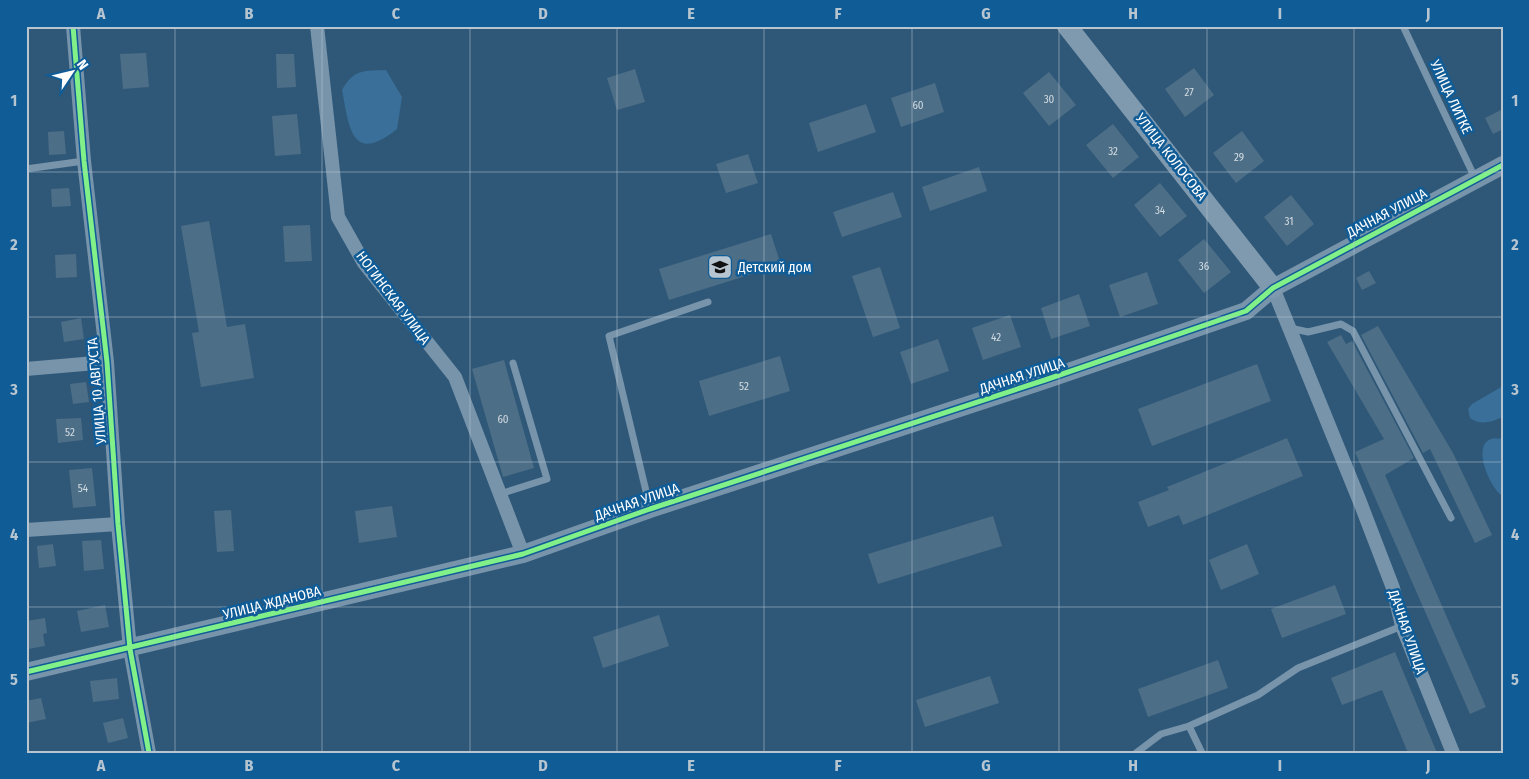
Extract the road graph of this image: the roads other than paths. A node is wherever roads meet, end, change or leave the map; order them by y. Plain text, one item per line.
1 (73, 26) edge
2 (317, 26) edge
3 (1068, 26) edge
4 (1403, 26) edge
5 (84, 161) junction
6 (1503, 166) edge
7 (26, 169) edge
8 (1475, 178) junction
9 (1273, 288) junction
10 (708, 302) dead end
11 (1289, 328) junction
12 (107, 362) junction
13 (513, 362) dead end
14 (26, 368) edge
15 (500, 494) junction
16 (650, 509) junction
17 (1450, 518) dead end
18 (118, 524) junction
19 (26, 530) edge
20 (522, 554) junction
21 (1402, 626) junction
22 (130, 649) junction
23 (26, 672) edge
24 (1189, 726) junction
25 (149, 753) edge
26 (1136, 753) edge
27 (1202, 753) edge
28 (1453, 753) edge

1 - 5 street, УЛИЦА 10 АВГУСТА
2 - 15 street, НОГИНСКАЯ УЛИЦА
3 - 9 main road, УЛИЦА КОЛОСОВА
4 - 8 lane, УЛИЦА ЛИТКЕ
5 - 7 lane
5 - 12 street, УЛИЦА 10 АВГУСТА
6 - 8 street, ДАЧНАЯ УЛИЦА
8 - 9 street, ДАЧНАЯ УЛИЦА
9 - 11 street, ДАЧНАЯ УЛИЦА
9 - 16 street, ДАЧНАЯ УЛИЦА
10 - 16 lane
11 - 17 lane
11 - 21 street, ДАЧНАЯ УЛИЦА
12 - 14 street
12 - 18 street, УЛИЦА 10 АВГУСТА
13 - 15 lane
15 - 20 street, НОГИНСКАЯ УЛИЦА
16 - 20 street, ДАЧНАЯ УЛИЦА
18 - 19 street
18 - 22 street, УЛИЦА 10 АВГУСТА
20 - 22 street, УЛИЦА ЖДАНОВА
21 - 24 lane
21 - 28 street, ДАЧНАЯ УЛИЦА
22 - 23 street, УЛИЦА ЖДАНОВА
22 - 25 street, УЛИЦА 10 АВГУСТА
24 - 26 lane
24 - 27 lane

